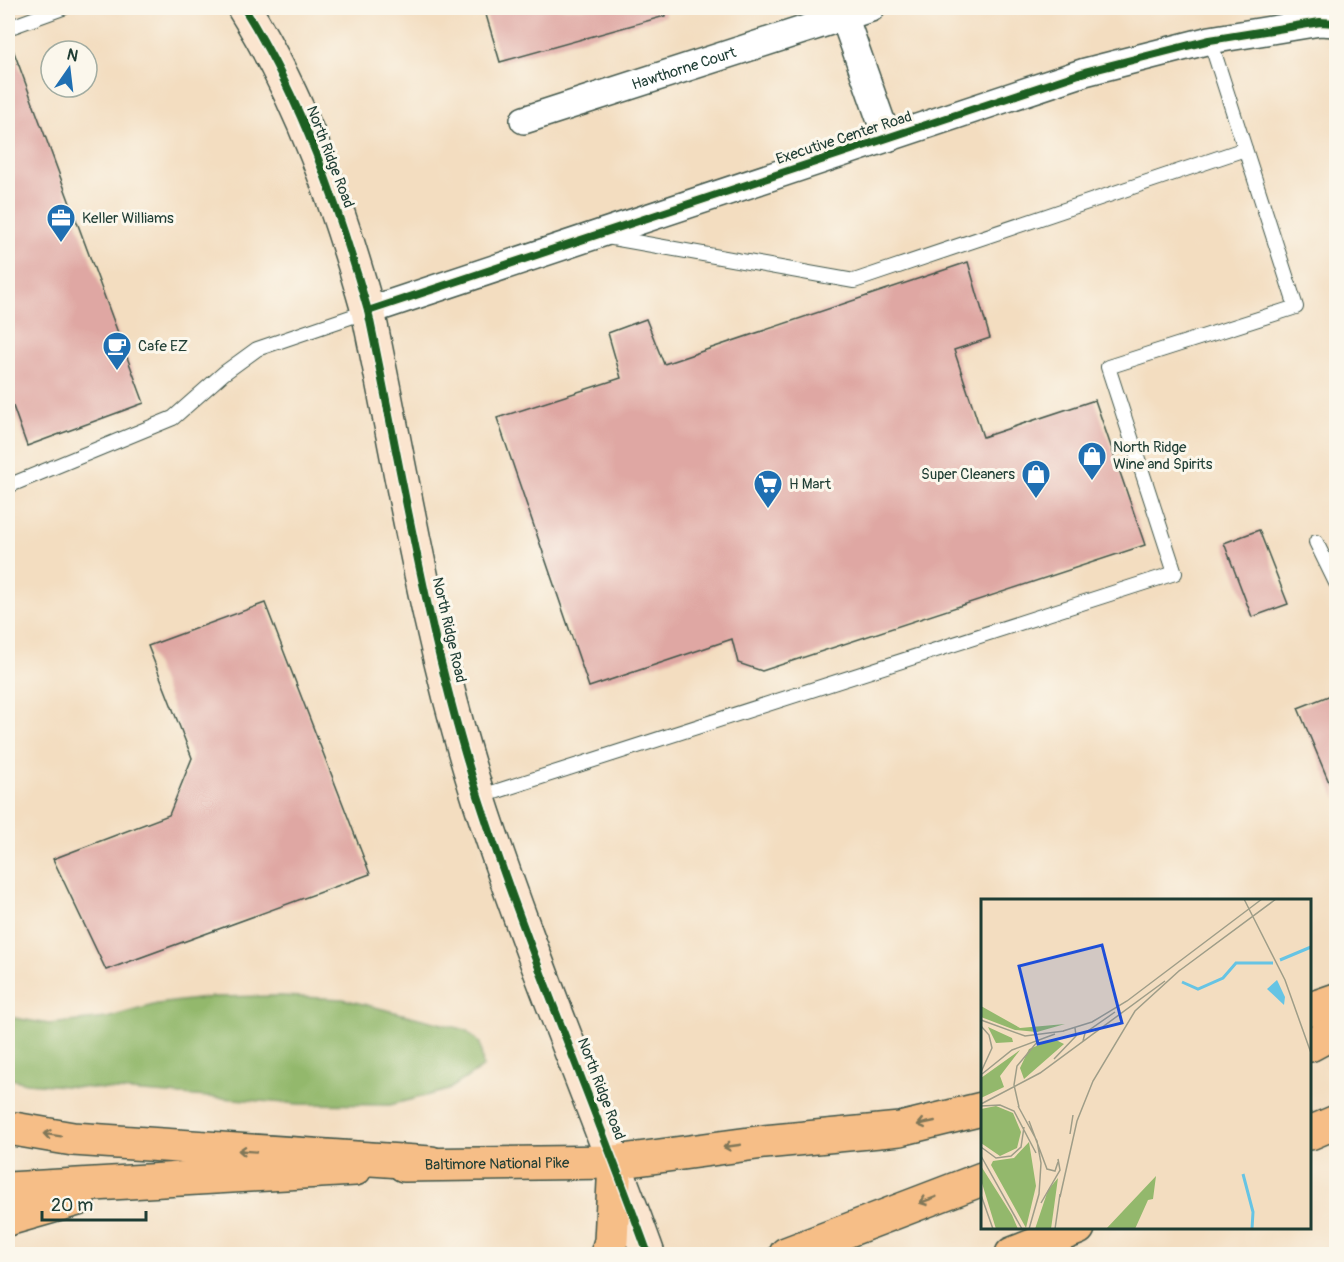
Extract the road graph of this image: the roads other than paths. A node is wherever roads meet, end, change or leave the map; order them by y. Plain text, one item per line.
1 (63, 8) edge
2 (244, 8) edge
3 (871, 8) edge
4 (844, 16) junction
5 (1325, 18) edge
6 (8, 28) edge
7 (1210, 40) junction
8 (524, 120) dead end
9 (886, 138) junction
10 (1245, 149) junction
11 (597, 235) junction
12 (368, 310) junction
13 (8, 486) edge
14 (1316, 542) dead end
15 (1336, 583) edge
16 (479, 797) junction
17 (1336, 1000) edge
18 (1311, 1009) edge
19 (1336, 1031) edge
20 (1311, 1044) edge
21 (981, 1109) edge
22 (1336, 1122) edge
23 (8, 1128) edge
24 (1311, 1133) edge
25 (615, 1162) junction
26 (431, 1163) junction
27 (981, 1179) edge
28 (129, 1184) junction
29 (8, 1189) edge
30 (8, 1219) edge
31 (1073, 1229) edge
32 (607, 1254) edge
33 (648, 1254) edge
34 (786, 1254) edge
35 (1012, 1254) edge

1 - 6 lane
2 - 12 street, North Ridge Road
3 - 4 street, Hawthorne Court
4 - 8 street, Hawthorne Court
4 - 9 street
5 - 7 street, Executive Center Road
7 - 9 street, Executive Center Road
7 - 10 lane
9 - 11 street, Executive Center Road
10 - 11 lane
10 - 16 lane
11 - 12 street, Executive Center Road
12 - 13 lane
12 - 16 street, North Ridge Road
14 - 15 lane
16 - 25 street, North Ridge Road
17 - 18 main road
19 - 20 main road
21 -> 25 main road, Baltimore National Pike
22 - 24 main road
26 -> 23 main road
25 - 26 main road, Baltimore National Pike
25 - 32 main road
25 - 33 street, North Ridge Road
26 - 28 main road, Baltimore National Pike
27 -> 34 main road
28 - 29 main road, Baltimore National Pike
28 - 30 main road
31 - 35 main road

